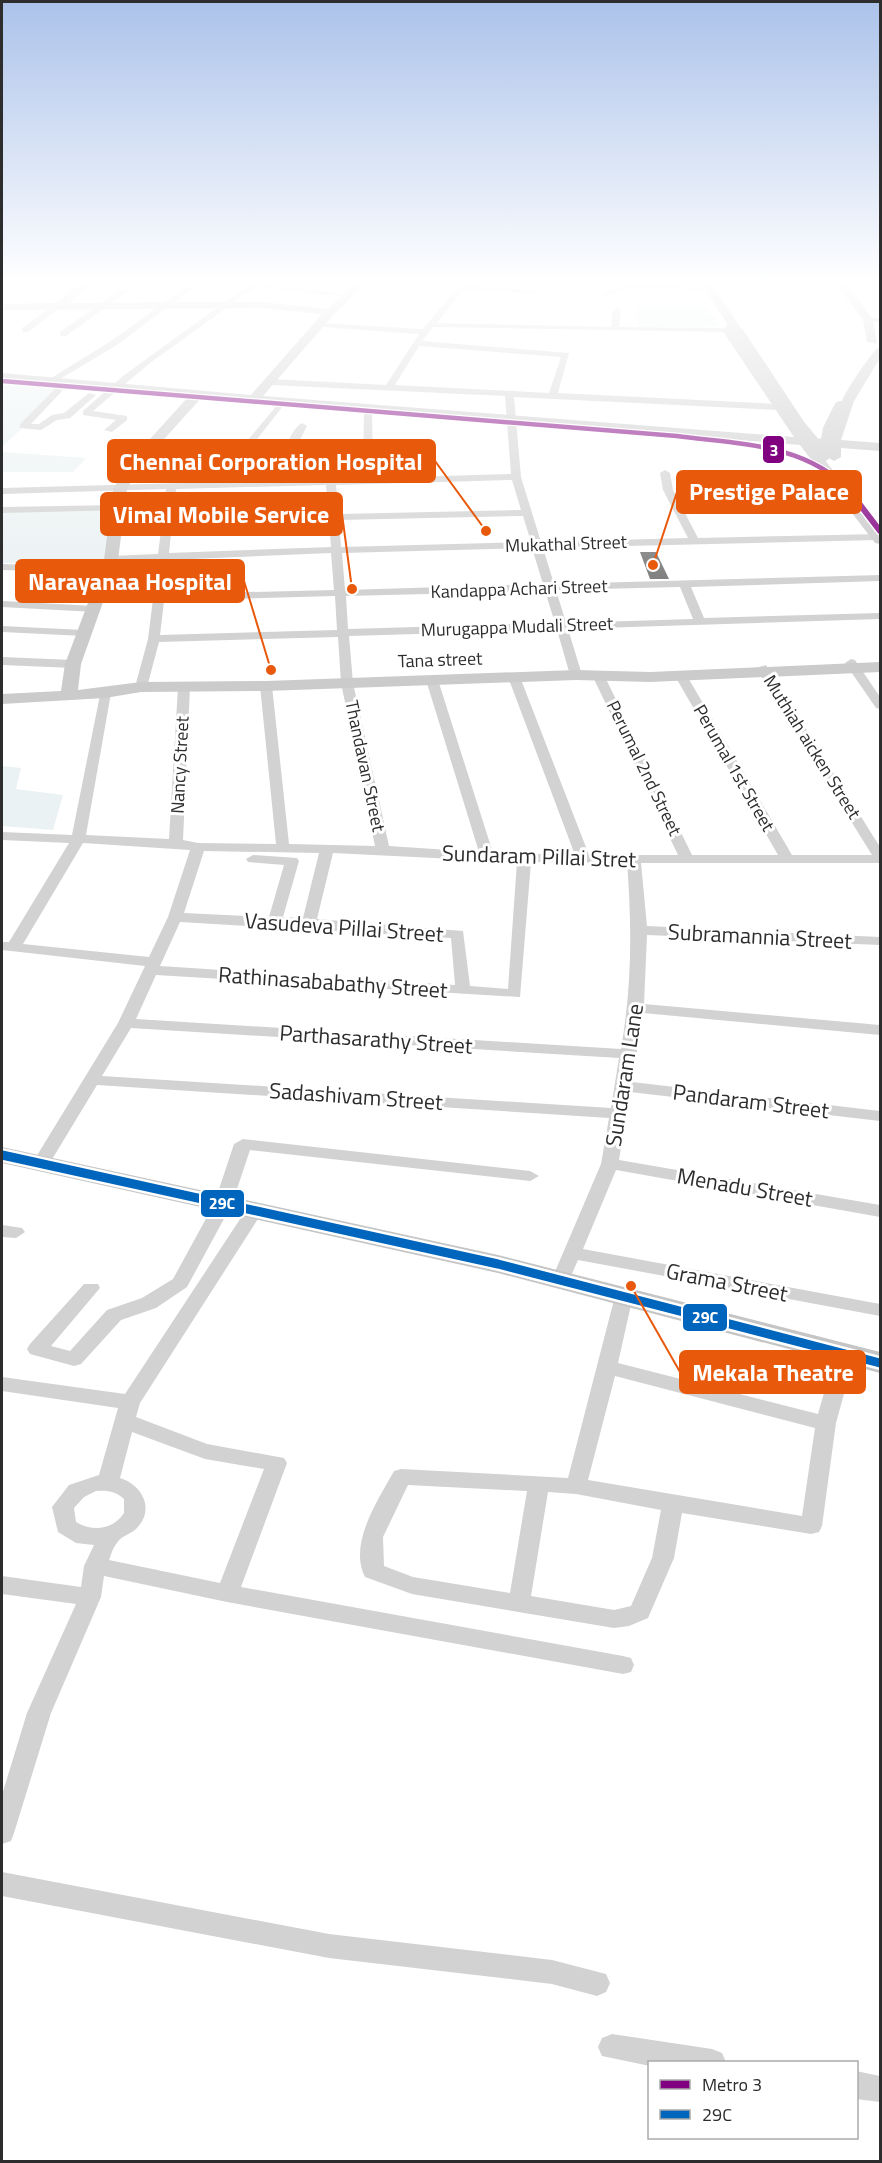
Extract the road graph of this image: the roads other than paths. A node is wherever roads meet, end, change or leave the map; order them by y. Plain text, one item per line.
1 (50, 384) edge
2 (61, 384) edge
3 (81, 384) edge
4 (110, 384) edge
5 (270, 384) edge
6 (310, 384) edge
7 (391, 384) edge
8 (556, 384) edge
9 (765, 384) edge
10 (770, 384) edge
11 (779, 384) edge
12 (850, 384) edge
13 (851, 384) edge
14 (859, 384) edge
15 (56, 385) junction
16 (104, 388) junction
17 (389, 388) junction
18 (509, 392) junction
19 (200, 393) junction
20 (552, 397) junction
21 (254, 399) junction
22 (283, 401) junction
23 (778, 407) junction
24 (368, 408) junction
25 (512, 419) junction
26 (838, 423) junction
27 (302, 426) dead end
28 (110, 430) dead end
29 (816, 437) junction
30 (880, 447) edge
31 (665, 473) dead end
32 (516, 477) junction
33 (368, 482) junction
34 (331, 483) junction
35 (283, 484) junction
36 (221, 487) junction
37 (171, 488) junction
38 (120, 489) junction
39 (2, 491) edge
40 (118, 508) junction
41 (2, 510) edge
42 (527, 513) junction
43 (880, 516) edge
44 (332, 518) junction
45 (165, 521) junction
46 (880, 535) edge
47 (694, 540) junction
48 (536, 545) junction
49 (336, 550) junction
50 (164, 556) junction
51 (109, 565) junction
52 (2, 567) edge
53 (880, 578) edge
54 (684, 584) junction
55 (550, 588) junction
56 (340, 594) junction
57 (158, 598) junction
58 (2, 604) edge
59 (95, 609) junction
60 (880, 616) edge
61 (700, 621) junction
62 (560, 626) junction
63 (2, 629) edge
64 (344, 632) junction
65 (84, 633) junction
66 (154, 639) junction
67 (2, 661) edge
68 (880, 662) edge
69 (73, 664) junction
70 (854, 666) junction
71 (880, 667) edge
72 (764, 670) junction
73 (576, 675) junction
74 (636, 676) junction
75 (681, 676) junction
76 (514, 677) junction
77 (599, 677) junction
78 (432, 680) junction
79 (347, 683) junction
80 (266, 686) junction
81 (141, 687) junction
82 (184, 687) junction
83 (105, 693) junction
84 (69, 695) junction
85 (2, 699) edge
86 (880, 705) edge
87 (2, 836) edge
88 (78, 840) junction
89 (176, 843) junction
90 (283, 849) junction
91 (327, 849) junction
92 (383, 850) junction
93 (197, 852) junction
94 (487, 857) junction
95 (524, 858) junction
96 (880, 858) edge
97 (584, 859) junction
98 (634, 859) junction
99 (787, 859) junction
100 (688, 860) junction
101 (175, 917) junction
102 (275, 921) junction
103 (309, 922) junction
104 (639, 930) junction
105 (880, 941) edge
106 (8, 946) edge
107 (152, 966) junction
108 (463, 990) junction
109 (636, 1008) junction
110 (126, 1023) junction
111 (880, 1030) edge
112 (627, 1054) junction
113 (94, 1080) junction
114 (621, 1086) junction
115 (618, 1113) junction
116 (880, 1116) edge
117 (2, 1155) edge
118 (42, 1162) junction
119 (610, 1164) junction
120 (530, 1176) dead end
121 (223, 1204) junction
122 (254, 1211) junction
123 (880, 1211) edge
124 (573, 1253) junction
125 (560, 1281) junction
126 (91, 1288) dead end
127 (624, 1296) junction
128 (880, 1310) edge
129 (845, 1354) junction
130 (880, 1363) edge
131 (607, 1367) junction
132 (2, 1384) edge
133 (128, 1412) junction
134 (826, 1423) junction
135 (108, 1482) junction
136 (539, 1484) junction
137 (576, 1486) junction
138 (673, 1504) junction
139 (109, 1536) junction
140 (95, 1566) junction
141 (2, 1585) edge
142 (227, 1593) junction
143 (90, 1598) junction
144 (519, 1603) junction
145 (623, 1665) dead end
146 (2, 1833) edge
147 (2, 1884) edge
148 (597, 1983) dead end
149 (612, 2047) dead end
150 (705, 2061) edge
151 (858, 2085) edge
152 (880, 2089) edge

1 - 15 street
2 - 15 street
3 - 16 street
4 - 16 street
5 - 21 street
6 - 17 street
7 - 17 street
8 - 20 street
9 - 23 street
10 - 29 street, bridge
11 - 29 street
12 - 29 street
13 - 29 street, bridge
14 - 26 street
15 - 16 street
15 - 16 street
16 - 19 street
16 - 28 street
17 - 18 street
18 - 20 street
18 - 25 street
19 - 21 street
19 - 38 street
20 - 23 street
21 - 22 street
22 - 24 street
22 - 36 street
23 - 29 street
24 - 25 street
24 - 33 street
25 - 29 street
25 - 32 street
26 - 29 street
26 - 29 street
27 - 35 street
29 - 30 street
29 - 43 street
29 - 46 street
29 - 46 street
31 - 47 street
32 - 33 street
32 - 42 street
33 - 34 street
34 - 35 street
34 - 44 street, Thandavan Street
35 - 36 street
36 - 37 street
37 - 38 street
37 - 45 street
38 - 39 street
38 - 40 street
40 - 41 street
40 - 51 street
42 - 44 street
42 - 48 street
44 - 45 street
44 - 49 street, Thandavan Street
45 - 50 street
46 - 47 street, Mukathal Street
47 - 48 street, Mukathal Street
48 - 49 street, Mukathal Street
48 - 55 street
49 - 50 street, Mukathal Street
49 - 56 street, Thandavan Street
50 - 51 street, Mukathal Street
50 - 57 street
51 - 52 street, Mukathal Street
51 - 59 street
53 - 54 street, Kandappa Achari Street
54 - 55 street, Kandappa Achari Street
54 - 61 street
55 - 56 street, Kandappa Achari Street
55 - 62 street
56 - 57 street, Kandappa Achari Street
56 - 64 street, Thandavan Street
57 - 66 street
58 - 59 street
59 - 65 street
60 - 61 street, Murugappa Mudali Street
61 - 62 street, Murugappa Mudali Street
62 - 64 street, Murugappa Mudali Street
62 - 73 street
63 - 65 street
64 - 66 street, Murugappa Mudali Street
64 - 79 street, Thandavan Street
65 - 69 street
66 - 81 street
67 - 69 street
68 - 70 street
69 - 84 street
70 - 71 street, Tana street
70 - 72 street, Tana street
70 - 86 street
72 - 74 street
72 - 75 street, Tana street
72 - 96 street, Muthiah aicken Street
73 - 76 street, Tana street
73 - 77 street, Tana street
74 - 75 street, Tana street
74 - 77 street, Tana street
75 - 99 street, Perumal 1st Street
76 - 78 street, Tana street
76 - 97 street
77 - 100 street, Perumal 2nd Street
78 - 79 street, Tana street
78 - 94 street
79 - 80 street, Tana street
79 - 92 street, Thandavan Street
80 - 82 street, Tana street
80 - 90 street
81 - 82 street, Tana street
81 - 83 street, Tana street
82 - 89 street, Nancy Street
83 - 84 street, Tana street
83 - 88 street
84 - 85 street, Tana street
87 - 88 street
88 - 89 street
88 - 106 street
89 - 93 street
90 - 91 street, Sundaram Pillai Stret
90 - 93 street, Sundaram Pillai Stret
91 - 92 street, Sundaram Pillai Stret
91 - 103 street
92 - 94 street, Sundaram Pillai Stret
93 - 101 street
93 - 102 street
94 - 95 street, Sundaram Pillai Stret
95 - 97 street, Sundaram Pillai Stret
95 - 108 street, Rathinasababathy Street
96 - 99 street, Sundaram Pillai Stret
97 - 98 street, Sundaram Pillai Stret
98 - 100 street, Sundaram Pillai Stret
98 - 104 street, Sundaram Lane
99 - 100 street, Sundaram Pillai Stret
101 - 102 street, Vasudeva Pillai Street
101 - 107 street
102 - 103 street, Vasudeva Pillai Street
103 - 108 street, Vasudeva Pillai Street
104 - 105 street, Subramannia Street
104 - 109 street, Sundaram Lane
106 - 107 street, Rathinasababathy Street
107 - 108 street, Rathinasababathy Street
107 - 110 street
109 - 111 street
109 - 112 street, Sundaram Lane
110 - 112 street, Parthasarathy Street
110 - 113 street
112 - 114 street, Sundaram Lane
113 - 115 street, Sadashivam Street
113 - 118 street
114 - 115 street, Sundaram Lane
114 - 116 street, Pandaram Street
115 - 119 street, Sundaram Lane
117 - 118 main road
118 - 121 main road
119 - 123 street, Menadu Street
119 - 124 street, Sundaram Lane
120 - 121 street
121 - 122 main road
121 - 126 street
122 - 125 main road
122 - 133 street
124 - 125 street, Sundaram Lane
124 - 128 street, Grama Street
125 - 127 main road
127 - 129 main road
127 - 131 street
129 - 130 main road
129 - 134 street
131 - 134 street
131 - 137 street
132 - 133 street
133 - 135 street
133 - 142 street
134 - 138 street
135 - 139 street
135 - 139 street
136 - 137 street
136 - 144 street
136 - 144 street
137 - 138 street
138 - 144 street
139 - 140 street
140 - 142 street
140 - 143 street
141 - 143 street
142 - 145 street
143 - 146 street
147 - 148 street
149 - 150 street
151 - 152 street

